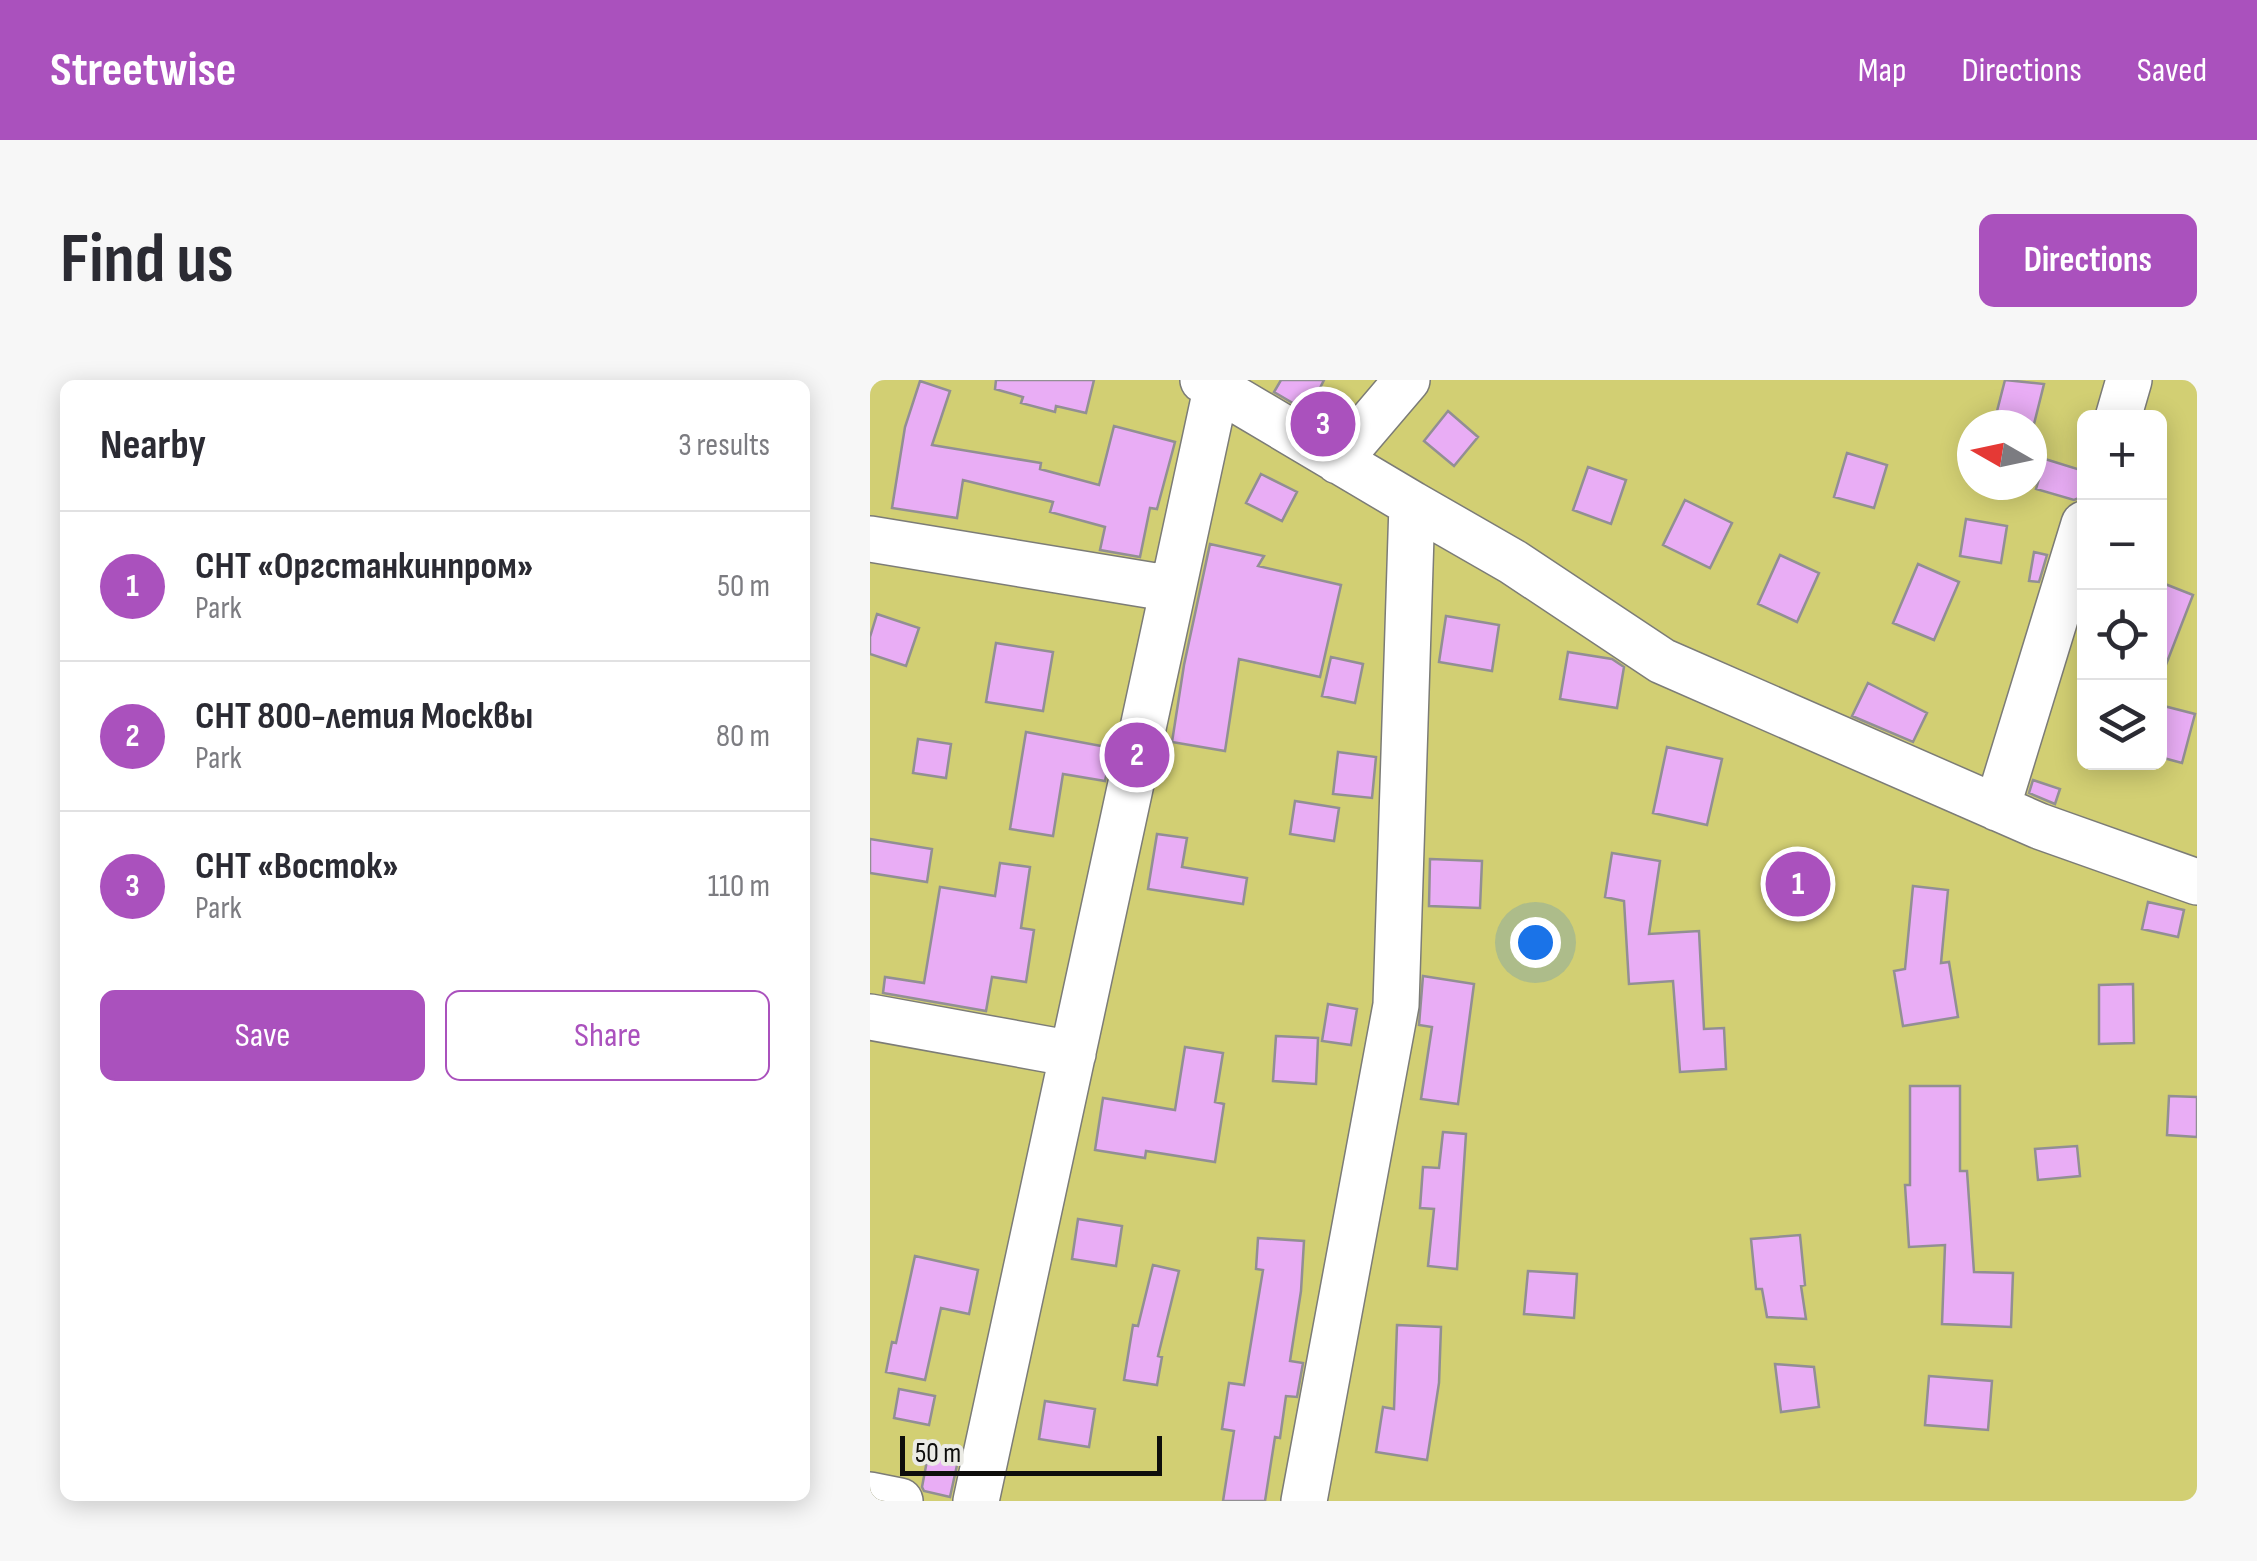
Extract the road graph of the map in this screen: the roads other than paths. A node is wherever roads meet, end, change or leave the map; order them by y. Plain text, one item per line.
1 (1407, 380) edge
2 (2129, 380) edge
3 (1212, 382) edge
4 (2120, 410) edge
5 (1338, 461) junction
6 (1412, 504) junction
7 (870, 539) edge
8 (2077, 547) edge
9 (1173, 589) junction
10 (1997, 808) junction
11 (2197, 882) edge
12 (870, 1017) edge
13 (1073, 1054) junction
14 (870, 1495) edge
15 (900, 1501) edge
16 (976, 1501) edge
17 (1304, 1501) edge

1 - 5 street
2 - 4 street
3 - 5 street
3 - 9 street
5 - 6 street
6 - 10 street
6 - 17 street
7 - 9 street
8 - 10 street
9 - 13 street
10 - 11 street
12 - 13 street
13 - 16 street
14 - 15 street

